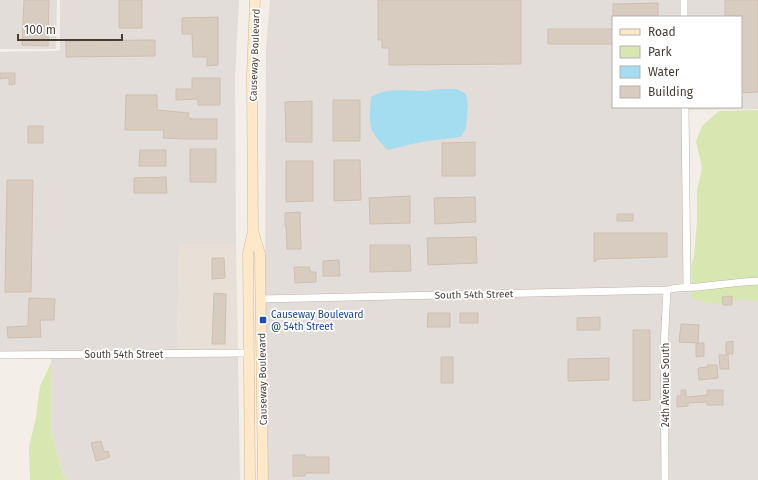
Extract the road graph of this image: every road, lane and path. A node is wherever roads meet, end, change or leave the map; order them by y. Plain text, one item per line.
1 (255, 0) edge
2 (684, 0) edge
3 (684, 16) edge
4 (685, 108) edge
5 (253, 231) junction
6 (249, 246) junction
7 (758, 281) edge
8 (687, 287) junction
9 (667, 290) junction
10 (261, 299) junction
11 (249, 353) junction
12 (0, 355) edge
13 (262, 453) junction
14 (250, 480) edge
15 (263, 480) edge
16 (665, 480) edge

1 - 5 main road, Causeway Boulevard
2 - 3 street
4 - 8 street
5 - 6 main road, Causeway Boulevard
5 - 10 main road, Causeway Boulevard
6 - 10 main road
6 - 11 main road, Causeway Boulevard
7 - 8 street, South 54th Street
8 - 9 street, South 54th Street
9 - 10 street, South 54th Street
9 - 16 street, 24th Avenue South
10 - 13 main road, Causeway Boulevard
11 - 12 street, South 54th Street
11 - 13 main road
11 - 14 main road, Causeway Boulevard
13 - 15 main road, Causeway Boulevard

